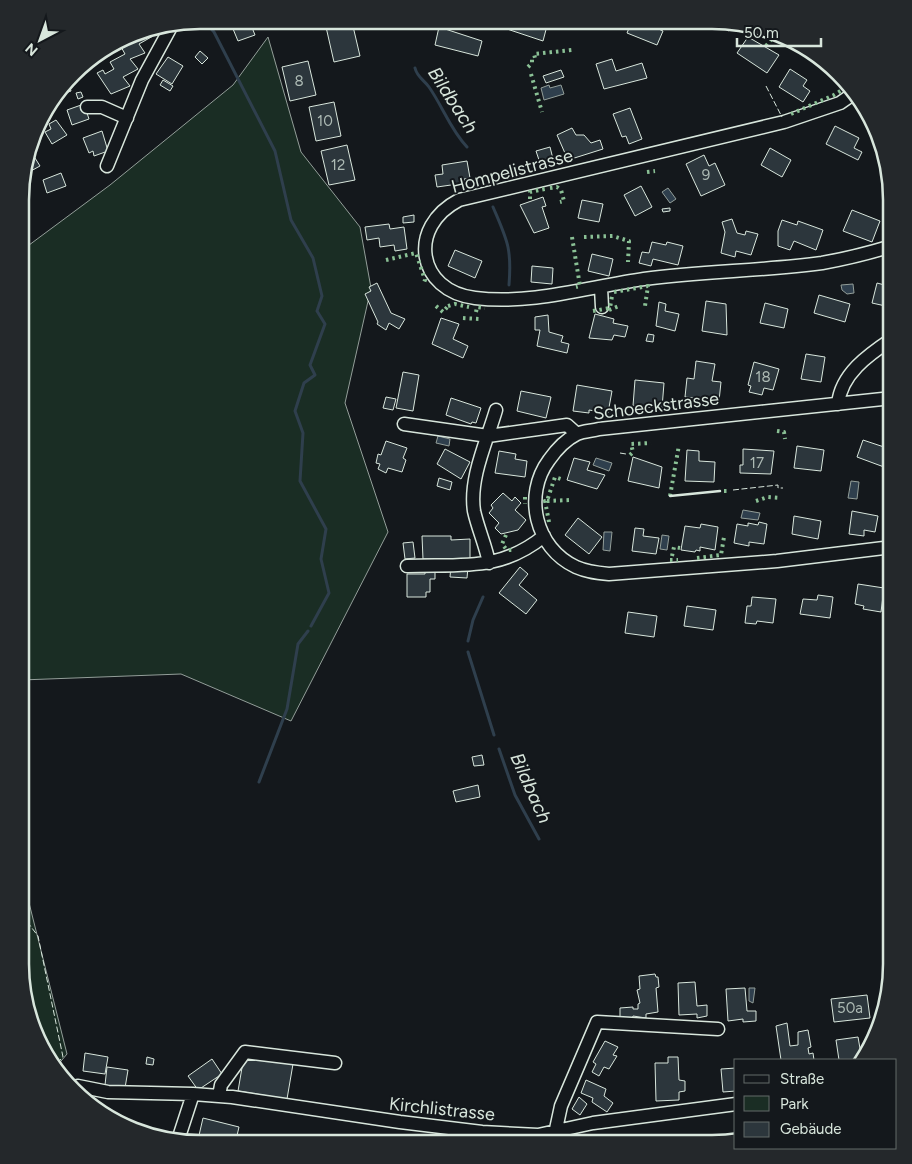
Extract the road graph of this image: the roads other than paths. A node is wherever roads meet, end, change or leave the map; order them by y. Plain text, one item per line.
1 (168, 32) edge
2 (849, 97) edge
3 (87, 107) dead end
4 (127, 118) junction
5 (107, 166) dead end
6 (883, 248) edge
7 (601, 288) junction
8 (602, 307) dead end
9 (883, 346) edge
10 (883, 399) edge
11 (838, 404) junction
12 (496, 410) dead end
13 (404, 424) dead end
14 (577, 434) junction
15 (488, 436) junction
16 (544, 536) junction
17 (883, 548) edge
18 (490, 563) junction
19 (407, 566) dead end
20 (718, 1029) dead end
21 (335, 1062) dead end
22 (81, 1087) edge
23 (193, 1094) junction
24 (219, 1096) junction
25 (734, 1104) edge
26 (556, 1129) junction
27 (180, 1134) edge

1 - 4 street
2 - 7 street, Hompelistrasse
3 - 4 street
4 - 5 street
6 - 7 street, Hompelistrasse
7 - 8 street
9 - 11 street
10 - 11 street, Schoeckstrasse
11 - 14 street, Schoeckstrasse
12 - 15 street
13 - 15 street
14 - 15 street
14 - 16 street, Schoeckstrasse
15 - 18 street
16 - 17 street, Schoeckstrasse
16 - 18 street
18 - 19 street
20 - 26 street
21 - 24 street
22 - 23 street, Kirchlistrasse
23 - 24 street, Kirchlistrasse
23 - 27 street
24 - 26 street, Kirchlistrasse
25 - 26 street, Kirchlistrasse

